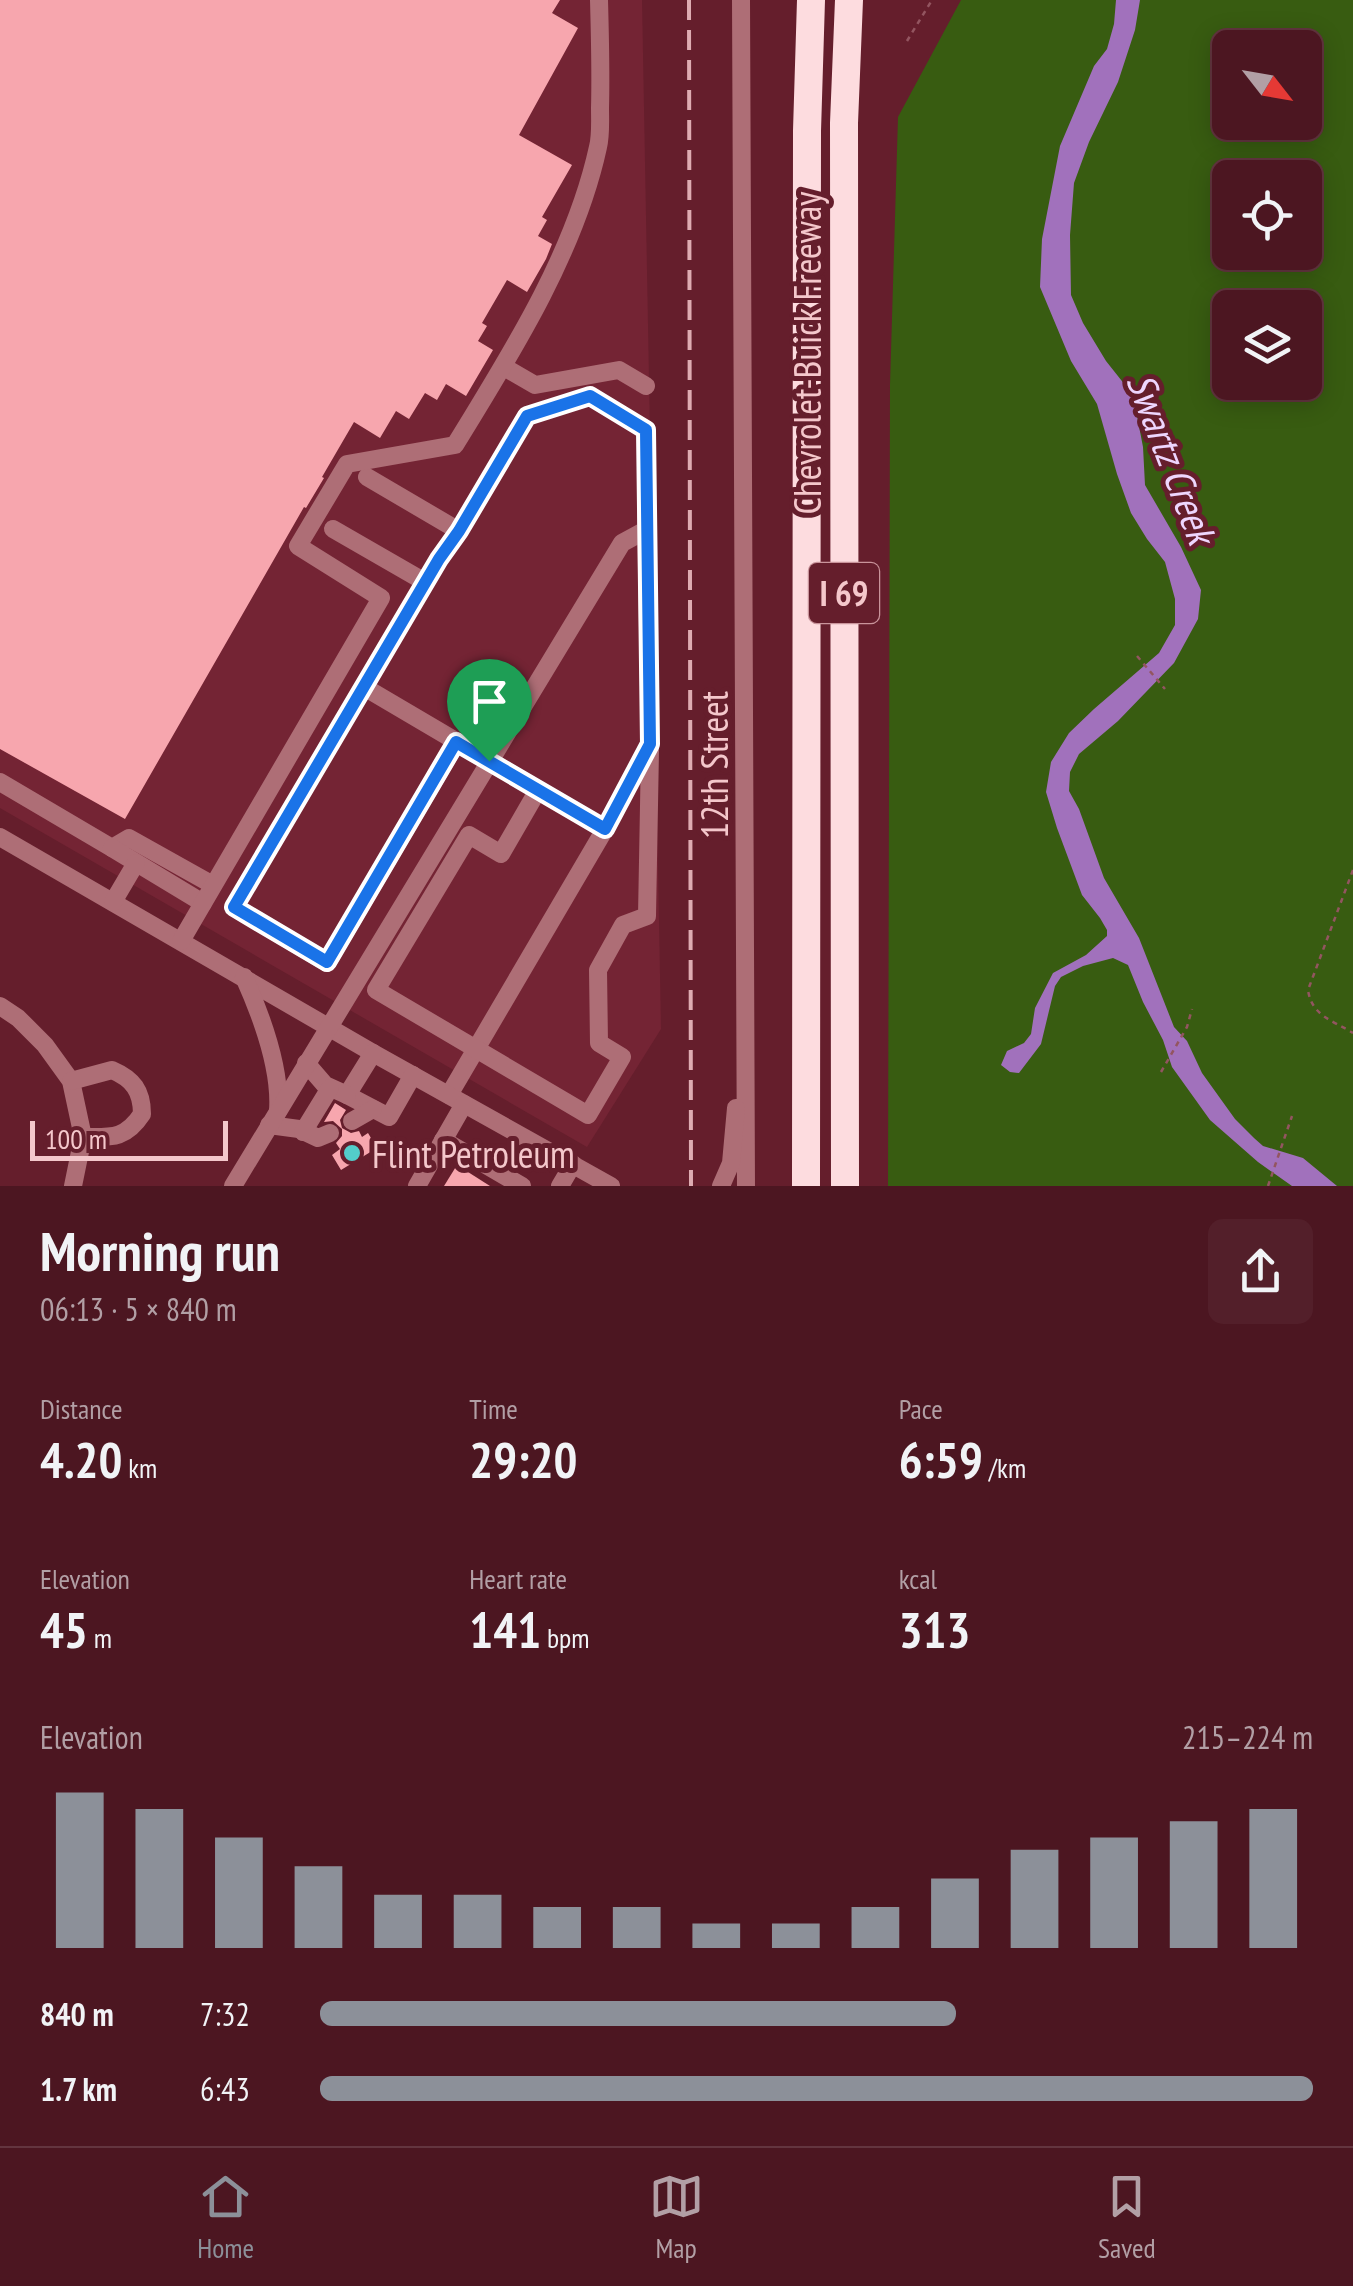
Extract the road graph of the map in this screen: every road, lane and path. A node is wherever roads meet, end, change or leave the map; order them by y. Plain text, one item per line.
1 (598, 0) edge
2 (741, 0) edge
3 (811, 0) edge
4 (849, 0) edge
5 (932, 0) edge
6 (907, 42) dead end
7 (504, 366) junction
8 (646, 386) dead end
9 (367, 477) dead end
10 (333, 528) dead end
11 (646, 530) junction
12 (459, 531) junction
13 (425, 582) junction
14 (1137, 656) dead end
15 (364, 687) junction
16 (1164, 689) dead end
17 (456, 742) junction
18 (650, 744) junction
19 (489, 761) junction
20 (0, 782) edge
21 (538, 790) junction
22 (605, 829) junction
23 (0, 837) edge
24 (112, 848) junction
25 (136, 863) junction
26 (1353, 870) edge
27 (214, 885) junction
28 (113, 902) junction
29 (204, 903) junction
30 (181, 942) junction
31 (244, 977) junction
32 (0, 1006) edge
33 (747, 1008) junction
34 (1192, 1009) dead end
35 (328, 1026) junction
36 (1353, 1033) edge
37 (476, 1049) junction
38 (372, 1052) junction
39 (306, 1064) junction
40 (1161, 1072) dead end
41 (413, 1075) junction
42 (70, 1080) junction
43 (338, 1092) junction
44 (456, 1099) junction
45 (372, 1109) junction
46 (1292, 1116) dead end
47 (274, 1118) junction
48 (352, 1120) dead end
49 (304, 1132) junction
50 (330, 1132) dead end
51 (82, 1138) junction
52 (444, 1140) junction
53 (572, 1164) junction
54 (73, 1186) edge
55 (233, 1186) edge
56 (417, 1186) edge
57 (522, 1186) edge
58 (560, 1186) edge
59 (610, 1186) edge
60 (721, 1186) edge
61 (746, 1186) edge
62 (806, 1186) edge
63 (844, 1186) edge
64 (1268, 1186) edge

1 - 7 street
2 - 33 street, 12th Street
3 - 62 highway, Chevrolet-Buick Freeway / I 69
4 - 63 highway, Chevrolet-Buick Freeway / I 69
5 - 6 path
7 - 8 street
7 - 27 street
9 - 12 street
10 - 13 street
11 - 12 street
11 - 18 street
11 - 19 street
12 - 13 street
13 - 15 street
14 - 16 path
15 - 17 street
15 - 17 street
17 - 19 street
18 - 22 street
18 - 37 street
19 - 21 street
19 - 35 street
20 - 24 street
21 - 22 street
21 - 37 street
22 - 37 street
23 - 28 street
24 - 25 street
24 - 27 street
25 - 28 street
25 - 29 street
26 - 36 path
27 - 29 street
28 - 30 street
29 - 30 street
30 - 31 street
31 - 35 street
31 - 47 street
32 - 42 street
33 - 60 street
33 - 61 street, 12th Street
34 - 40 path
35 - 38 street
35 - 39 street
37 - 44 street
38 - 41 street
38 - 43 street
39 - 43 street
39 - 47 street
41 - 44 street
41 - 45 street
42 - 51 street
42 - 51 street
43 - 45 street
43 - 49 street
44 - 52 street
44 - 53 street
45 - 48 street
46 - 64 path
47 - 49 street
47 - 55 street
49 - 50 street
51 - 54 street
52 - 56 street
52 - 57 street
53 - 58 street
53 - 59 street

